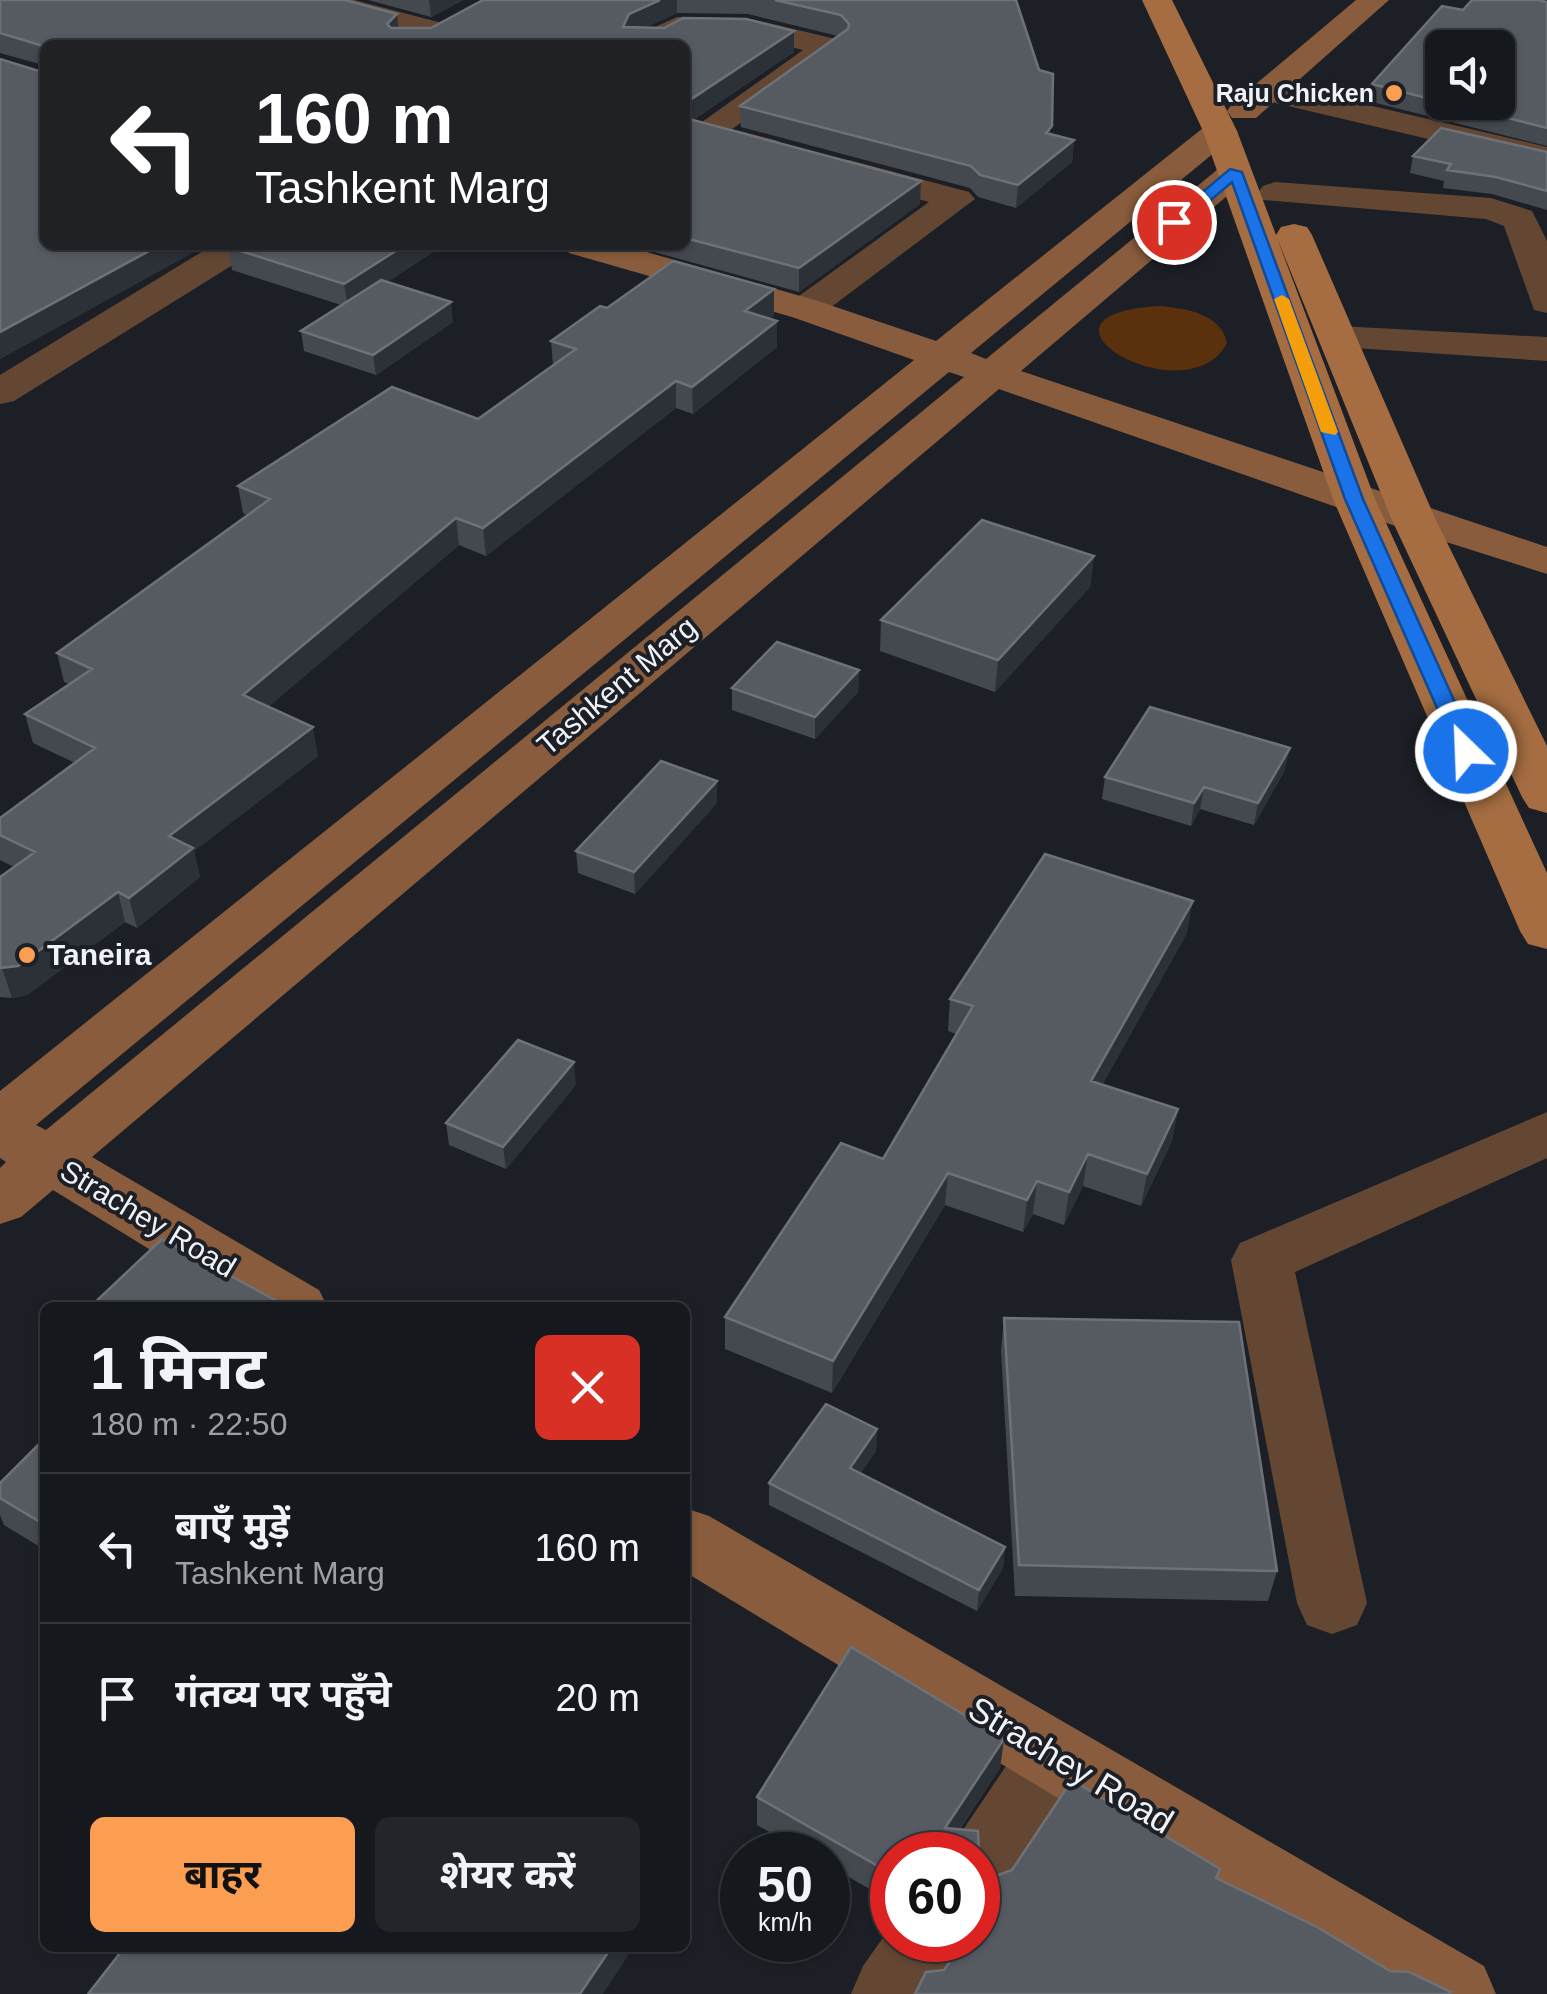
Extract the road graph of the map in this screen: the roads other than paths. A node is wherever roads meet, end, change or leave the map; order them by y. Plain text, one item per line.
1 (319, 0) edge
2 (1157, 0) edge
3 (1186, 0) edge
4 (1374, 0) edge
5 (466, 14) edge
6 (422, 38) edge
7 (651, 40) edge
8 (1248, 140) junction
9 (1547, 157) edge
10 (1536, 236) edge
11 (232, 250) edge
12 (599, 250) edge
13 (1547, 302) edge
14 (804, 309) junction
15 (1339, 338) junction
16 (1547, 349) edge
17 (946, 356) junction
18 (992, 374) junction
19 (0, 392) edge
20 (1354, 499) junction
21 (1413, 518) junction
22 (1547, 561) edge
23 (1547, 797) edge
24 (1547, 931) edge
25 (1547, 1134) edge
26 (16, 1138) edge
27 (0, 1201) edge
28 (287, 1302) edge
29 (690, 1540) edge
30 (1332, 1603) dead end
31 (1055, 1756) junction
32 (1000, 1837) edge
33 (914, 1962) edge
34 (892, 1994) edge
35 (1456, 1994) edge

1 - 6 street
2 - 8 main road
3 - 8 main road
4 - 8 street, Tashkent Marg
5 - 6 street
7 - 14 street
8 - 9 street
8 - 10 street
8 - 15 main road
8 - 17 street, Tashkent Marg
8 - 18 street, Tashkent Marg
8 - 20 main road
10 - 13 street
11 - 19 street
12 - 14 street
14 - 17 street
15 - 16 street
15 - 21 main road
17 - 18 street
17 - 26 street, Tashkent Marg
18 - 20 street
18 - 26 street, Tashkent Marg
20 - 21 street
20 - 24 main road
21 - 22 street
21 - 23 main road
25 - 30 street
26 - 27 street, Tashkent Marg
26 - 28 street, Strachey Road
29 - 31 street, Strachey Road
31 - 32 street
31 - 35 street, Strachey Road
33 - 34 street

